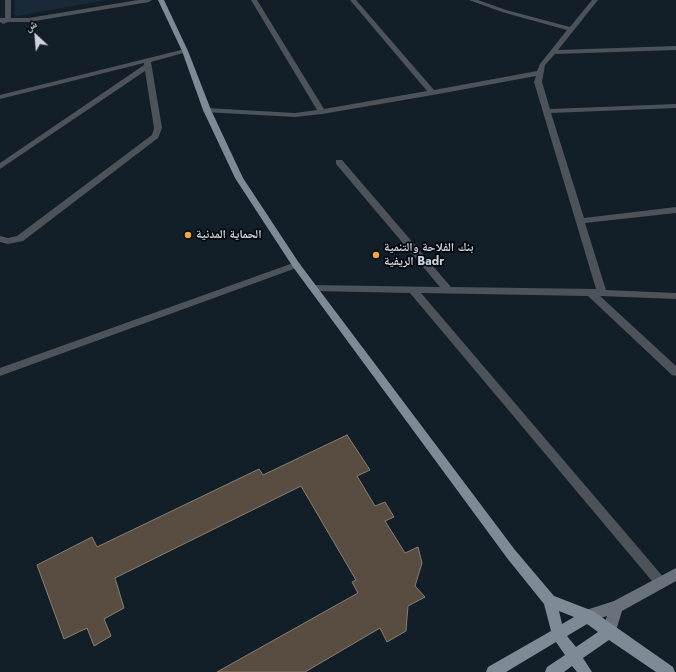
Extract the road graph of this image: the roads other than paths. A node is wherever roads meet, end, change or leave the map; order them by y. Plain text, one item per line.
1 (8, 0) edge
2 (149, 0) edge
3 (161, 0) edge
4 (254, 0) edge
5 (353, 0) edge
6 (472, 0) edge
7 (596, 0) edge
8 (8, 19) junction
9 (0, 20) edge
10 (0, 24) edge
11 (571, 29) junction
12 (676, 48) edge
13 (185, 51) junction
14 (554, 52) junction
15 (148, 63) junction
16 (539, 73) junction
17 (433, 93) junction
18 (0, 97) edge
19 (676, 106) edge
20 (207, 110) junction
21 (322, 112) junction
22 (547, 112) junction
23 (340, 162) dead end
24 (0, 166) edge
25 (676, 210) edge
26 (580, 221) junction
27 (0, 239) edge
28 (296, 265) junction
29 (313, 288) junction
30 (412, 289) junction
31 (448, 290) junction
32 (589, 292) junction
33 (602, 293) junction
34 (676, 296) edge
35 (0, 372) edge
36 (676, 372) edge
37 (676, 574) edge
38 (661, 583) junction
39 (550, 601) junction
40 (617, 607) junction
41 (588, 616) junction
42 (609, 632) junction
43 (558, 634) junction
44 (574, 657) junction
45 (493, 672) edge
46 (552, 672) edge
47 (585, 672) edge
48 (668, 672) edge

1 - 8 street
2 - 8 street
3 - 13 main road
4 - 21 street
5 - 17 street
6 - 11 street
7 - 11 street
8 - 9 street
8 - 10 street
11 - 14 street
12 - 14 street
13 - 15 street
13 - 20 main road
14 - 16 street
15 - 18 street
15 - 24 street
15 - 27 street
16 - 17 street
16 - 22 street
17 - 21 street
19 - 22 street
20 - 21 street
20 - 28 main road
22 - 26 street
23 - 31 street
25 - 26 street
26 - 33 street
28 - 29 main road
28 - 35 street
29 - 30 street
29 - 39 main road
30 - 31 street
30 - 38 street
31 - 32 street
32 - 33 street
32 - 36 street
33 - 34 street
37 - 38 street
38 - 40 street
39 - 41 main road
39 - 43 main road
40 - 41 street
40 - 42 street
41 - 42 main road
41 - 43 main road
42 - 44 main road
42 - 48 main road
43 - 44 main road
43 - 45 main road
44 - 46 main road
44 - 47 main road

